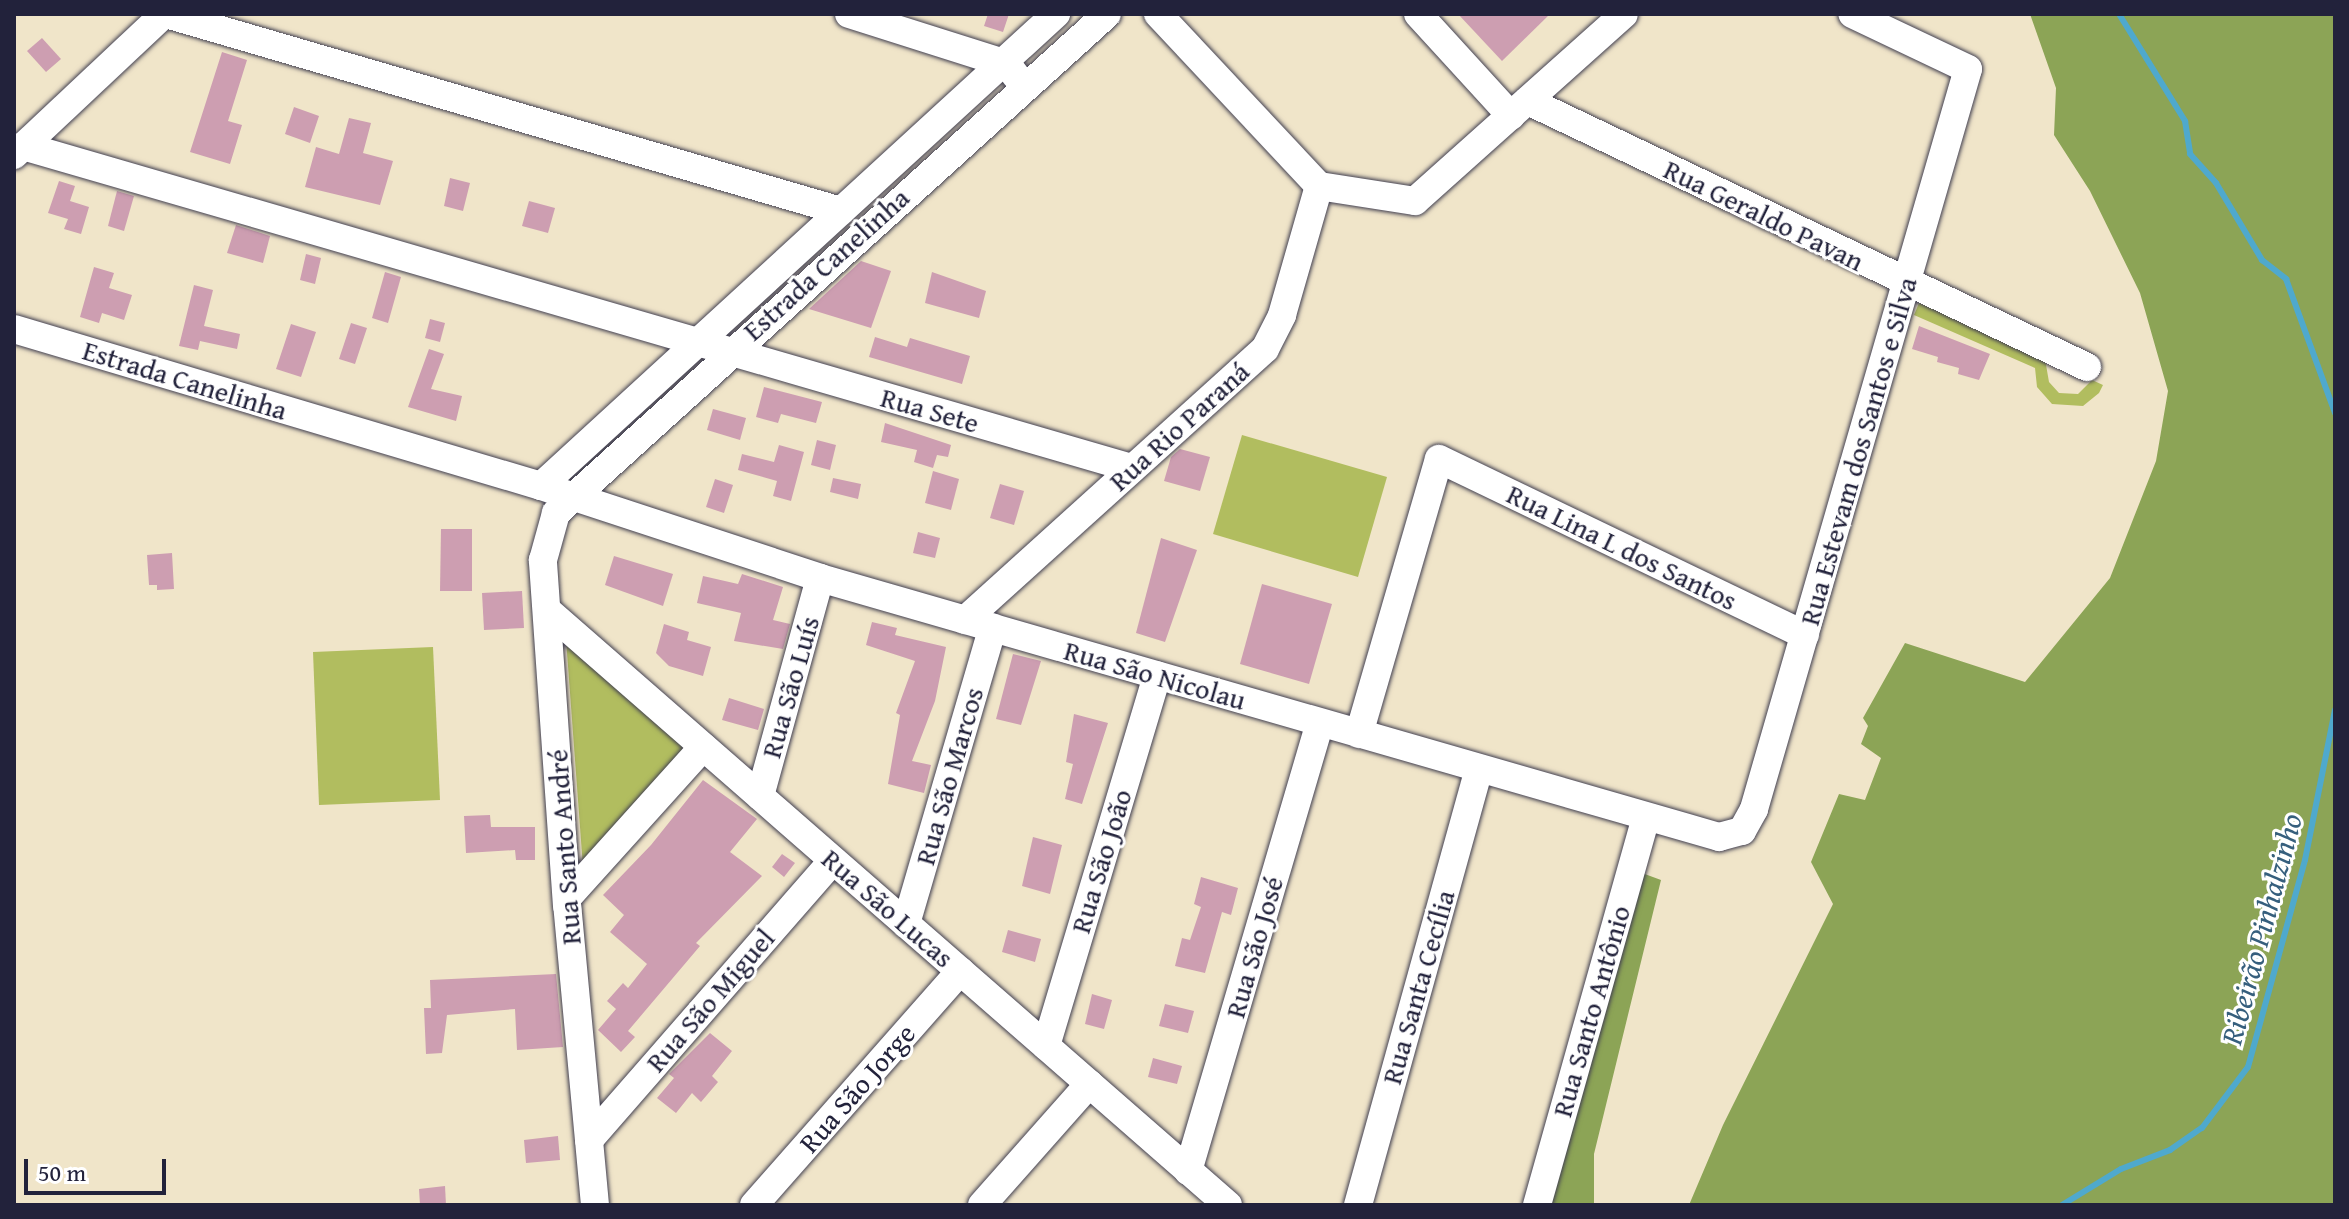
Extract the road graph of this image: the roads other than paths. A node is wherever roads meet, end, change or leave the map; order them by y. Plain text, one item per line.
1 (165, 14) edge
2 (849, 14) edge
3 (1056, 14) edge
4 (1107, 14) edge
5 (1158, 14) edge
6 (1418, 14) edge
7 (1624, 14) edge
8 (1852, 14) edge
9 (1016, 75) junction
10 (1520, 108) junction
11 (18, 150) edge
12 (1319, 186) junction
13 (841, 211) junction
14 (1906, 284) junction
15 (14, 329) edge
16 (697, 341) junction
17 (728, 352) junction
18 (2087, 367) dead end
19 (1131, 468) junction
20 (541, 486) junction
21 (571, 496) junction
22 (820, 578) junction
23 (548, 611) junction
24 (965, 620) junction
25 (993, 627) junction
26 (1805, 635) junction
27 (1157, 675) junction
28 (1320, 723) junction
29 (1359, 734) junction
30 (703, 747) junction
31 (1479, 768) junction
32 (760, 796) junction
33 (1646, 817) junction
34 (1742, 831) joint
35 (833, 860) junction
36 (568, 897) junction
37 (906, 924) junction
38 (960, 971) junction
39 (1046, 1046) junction
40 (1089, 1084) junction
41 (589, 1140) junction
42 (1188, 1171) junction
43 (765, 1202) edge
44 (1219, 1202) edge
45 (595, 1205) edge
46 (982, 1205) edge
47 (1358, 1205) edge
48 (1537, 1205) edge

1 - 11 street
1 - 13 street
2 - 9 street
3 - 9 street, Estrada Canelinha
4 - 9 street, Estrada Canelinha
5 - 12 street
6 - 10 street
7 - 10 street
8 - 14 street, Rua Estevam dos Santos e Silva
9 - 13 street, Estrada Canelinha
9 - 17 street, Estrada Canelinha
10 - 12 street
10 - 14 street, Rua Geraldo Pavan
11 - 16 street, Rua Sete
12 - 19 street, Rua Rio Paraná
13 - 16 street, Estrada Canelinha
14 - 18 street, Rua Geraldo Pavan
14 - 26 street, Rua Estevam dos Santos e Silva
15 - 20 street, Estrada Canelinha
16 - 17 street, Rua Sete
16 - 20 street, Estrada Canelinha
17 - 19 street, Rua Sete
17 - 21 street, Estrada Canelinha
19 - 24 street, Rua Rio Paraná
20 - 21 street, Estrada Canelinha
21 - 22 street, Rua São Nicolau
21 - 23 street, Rua Santo André
22 - 24 street, Rua São Nicolau
22 - 32 street, Rua São Luís
23 - 30 street, Rua São Lucas
23 - 36 street, Rua Santo André
24 - 25 street, Rua São Nicolau
25 - 27 street, Rua São Nicolau
25 - 37 street, Rua São Marcos
26 - 29 street, Rua Lina L dos Santos
26 - 34 street, Rua Estevam dos Santos e Silva
27 - 28 street, Rua São Nicolau
27 - 39 street, Rua São João
28 - 29 street, Rua São Nicolau
28 - 42 street, Rua São José
29 - 31 street, Rua São Nicolau
30 - 32 street, Rua São Lucas
30 - 36 street
31 - 33 street, Rua São Nicolau
31 - 47 street, Rua Santa Cecília
32 - 35 street, Rua São Lucas
33 - 34 street, Rua São Nicolau
33 - 48 street, Rua Santo Antônio
35 - 37 street, Rua São Lucas
35 - 41 street, Rua São Miguel
36 - 41 street, Rua Santo André
37 - 38 street, Rua São Lucas
38 - 39 street, Rua São Lucas
38 - 43 street, Rua São Jorge
39 - 40 street, Rua São Lucas
40 - 42 street, Rua São Lucas
40 - 46 street
41 - 45 street, Rua Santo André
42 - 44 street, Rua São Lucas

